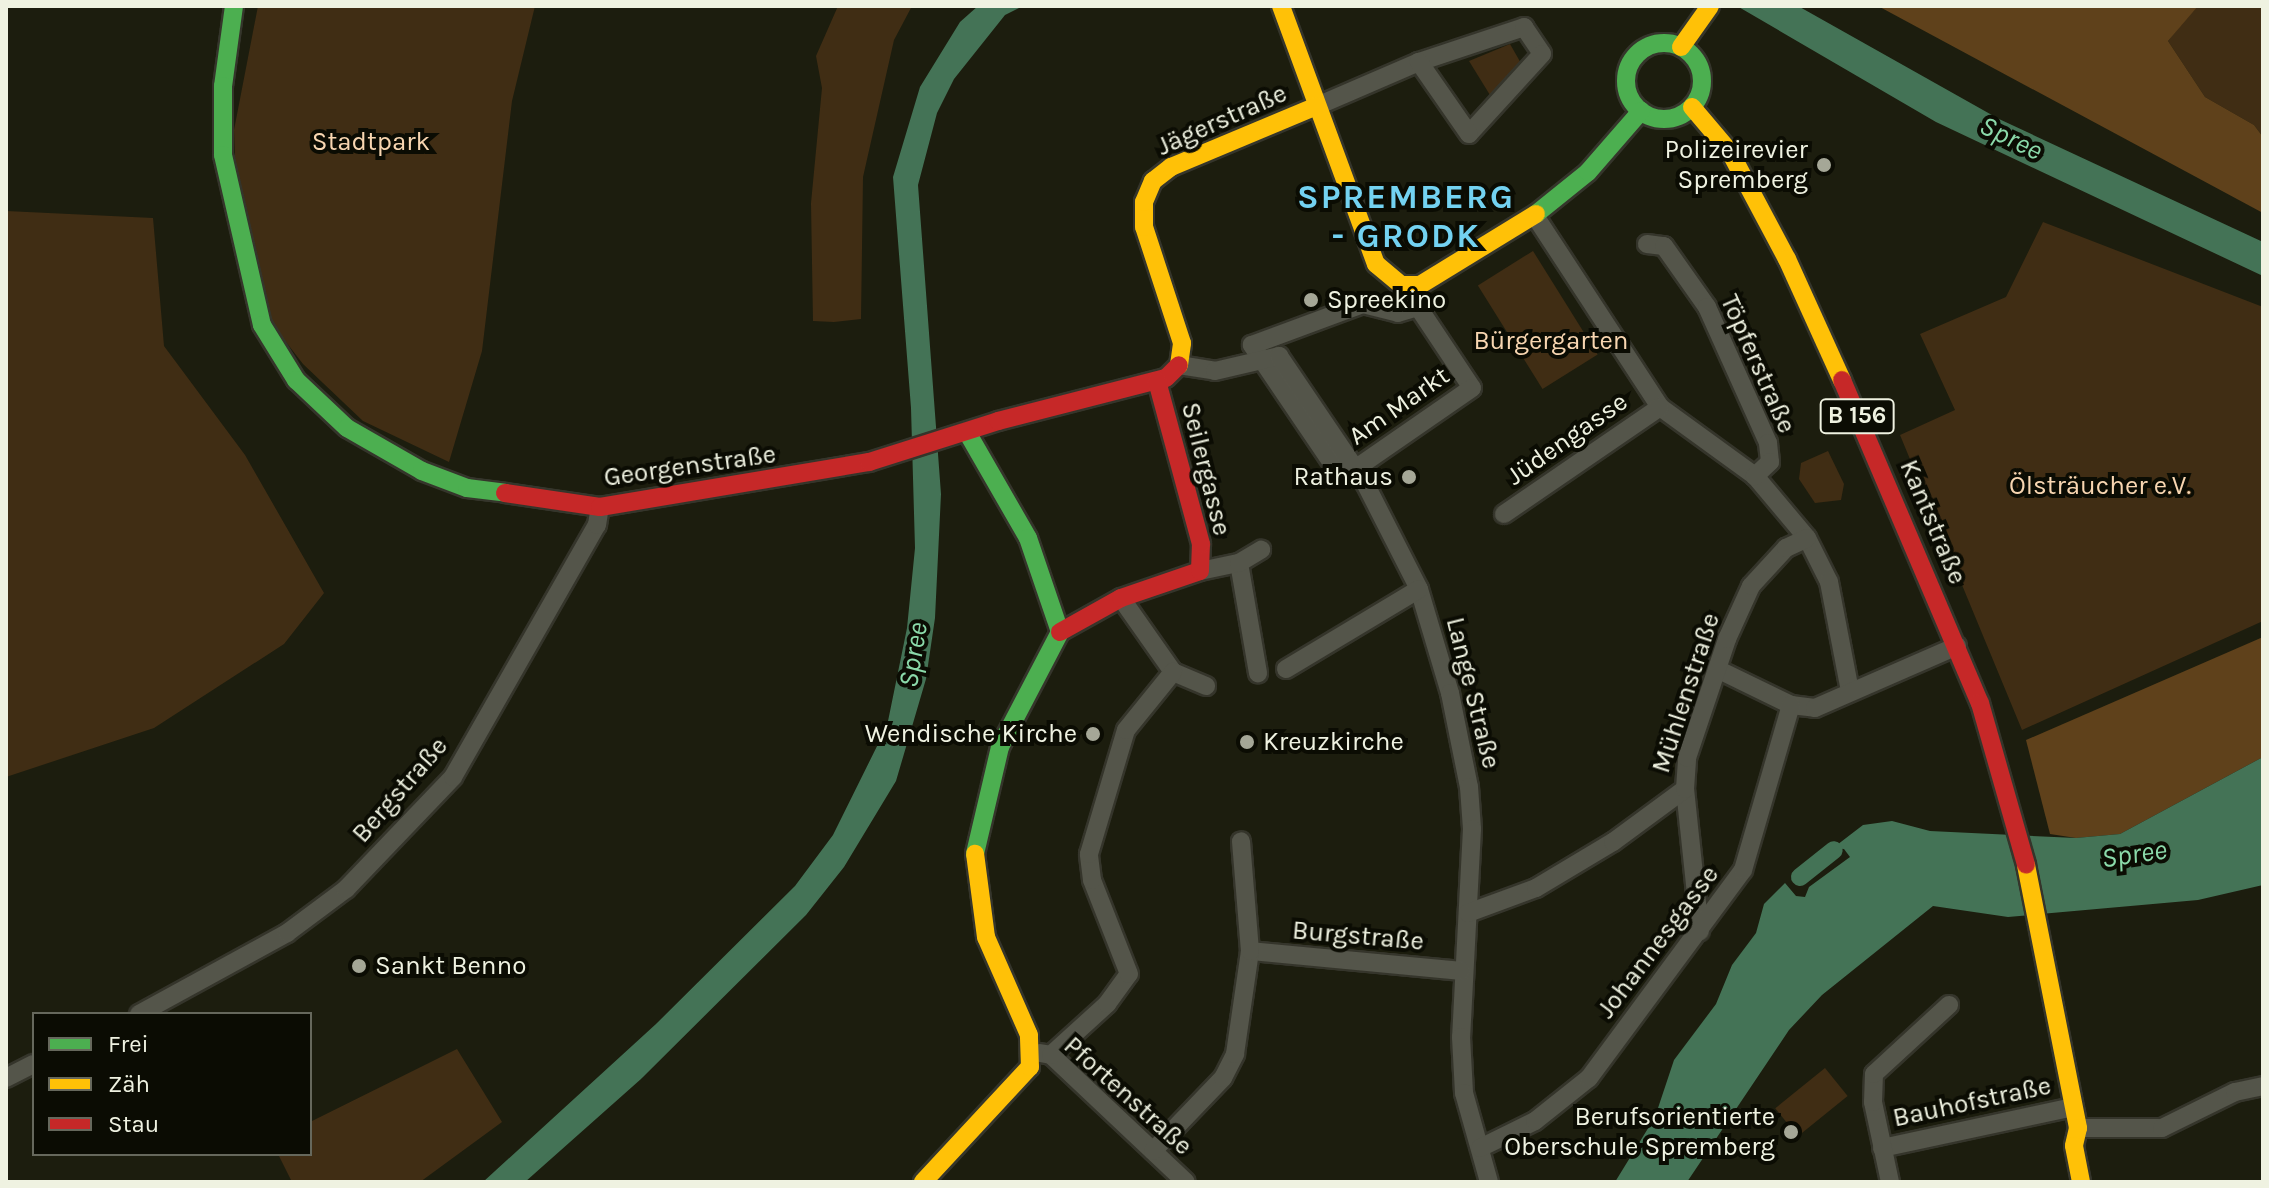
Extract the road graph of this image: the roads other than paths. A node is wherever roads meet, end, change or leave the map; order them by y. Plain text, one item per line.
1 (234, 6) edge
2 (1281, 6) edge
3 (1710, 6) edge
4 (1681, 47) junction
5 (1419, 62) junction
6 (1317, 106) junction
7 (1692, 107) junction
8 (1641, 111) junction
9 (1535, 216) junction
10 (1647, 244) dead end
11 (1262, 360) junction
12 (1168, 375) junction
13 (1660, 407) junction
14 (959, 434) junction
15 (1361, 475) junction
16 (1755, 476) junction
17 (600, 507) junction
18 (1504, 514) dead end
19 (1807, 538) junction
20 (1261, 550) dead end
21 (1239, 563) junction
22 (1200, 571) junction
23 (1419, 589) junction
24 (1121, 598) junction
25 (1060, 632) junction
26 (1957, 646) junction
27 (1286, 669) dead end
28 (1717, 669) junction
29 (1173, 672) junction
30 (1258, 673) dead end
31 (1206, 686) dead end
32 (1850, 691) junction
33 (1791, 705) junction
34 (1685, 789) junction
35 (1241, 841) dead end
36 (1468, 913) junction
37 (1700, 931) junction
38 (1250, 951) junction
39 (1461, 971) junction
40 (1949, 1005) dead end
41 (143, 1012) edge
42 (1042, 1053) junction
43 (32, 1065) edge
44 (6, 1078) edge
45 (2263, 1086) edge
46 (2073, 1107) junction
47 (2078, 1129) junction
48 (1480, 1148) junction
49 (1882, 1148) junction
50 (1153, 1151) junction
51 (923, 1182) edge
52 (1186, 1182) edge
53 (1489, 1182) edge
54 (1890, 1182) edge
55 (2081, 1182) edge
56 (2099, 1182) edge

1 - 17 main road, Georgenstraße
2 - 6 main road
3 - 4 main road
4 - 7 main road
4 - 8 main road
5 - 5 street, Jägerstraße
5 - 6 street, Jägerstraße
6 - 9 main road
6 - 12 main road, Jägerstraße
7 - 8 main road
7 - 26 main road, Kantstraße / B 156
8 - 9 main road
9 - 13 street
10 - 16 street, Töpferstraße
11 - 12 street
11 - 15 street, Lange Straße
11 - 15 street, Am Markt
12 - 14 main road, Georgenstraße
12 - 22 main road, Seilergasse
13 - 16 street
13 - 18 street, Jüdengasse
14 - 17 main road, Georgenstraße
14 - 25 main road
15 - 23 street, Lange Straße
16 - 19 street
17 - 41 street, Bergstraße
19 - 28 street, Mühlenstraße
19 - 32 street
20 - 21 street
21 - 22 street
21 - 30 street, Seilergasse
22 - 24 main road
23 - 27 street
23 - 36 street, Lange Straße
24 - 25 main road
24 - 29 street
25 - 42 main road, Pfortenstraße
26 - 32 street
26 - 46 main road, Kantstraße / B 156
28 - 33 street
28 - 34 street, Mühlenstraße
29 - 31 street
29 - 42 street
32 - 33 street
33 - 37 street, Johannesgasse
34 - 36 street, Mühlenstraße
34 - 37 street
35 - 38 street
36 - 39 street, Lange Straße
37 - 48 street, Johannesgasse
38 - 39 street, Burgstraße
38 - 50 street
39 - 48 street, Lange Straße
40 - 49 street
42 - 50 street, Pfortenstraße
42 - 51 main road
43 - 44 street
45 - 47 street
46 - 47 main road, B 156
46 - 49 street, Bauhofstraße
47 - 55 main road, B 156
47 - 56 main road, B 156
48 - 53 street, Lange Straße
49 - 54 street
50 - 52 street, Pfortenstraße

